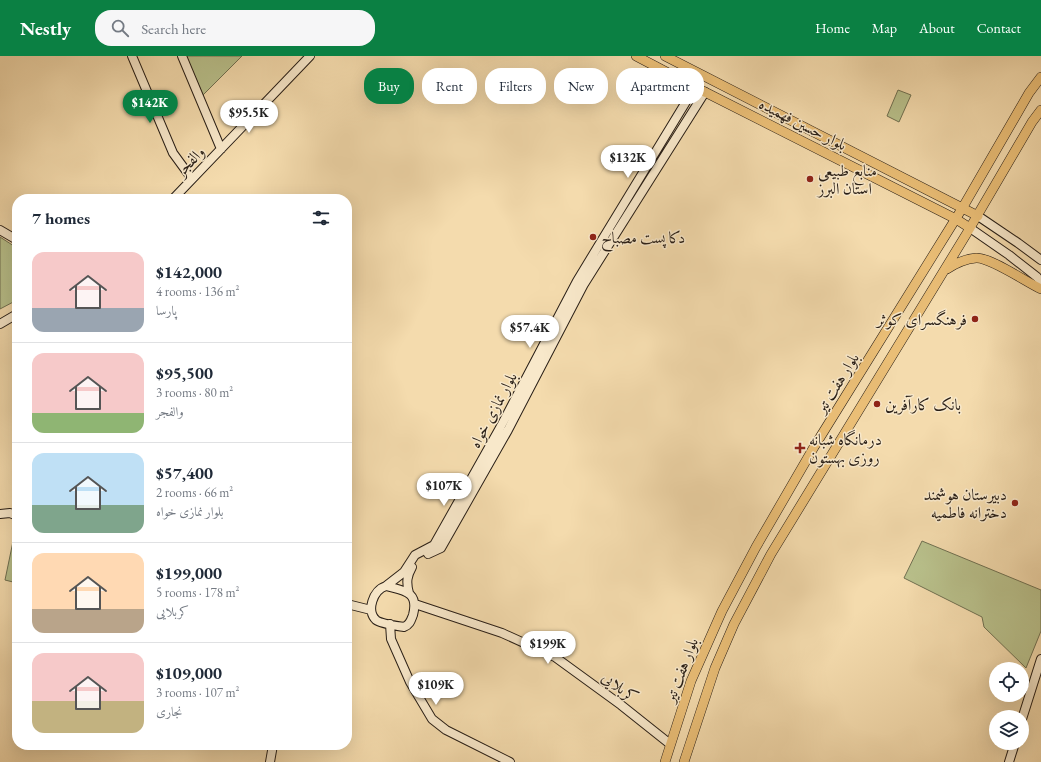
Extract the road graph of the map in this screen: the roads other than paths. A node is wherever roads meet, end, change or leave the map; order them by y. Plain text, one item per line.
1 (132, 56) edge
2 (182, 56) edge
3 (310, 56) edge
4 (636, 56) edge
5 (665, 56) edge
6 (659, 68) edge
7 (1041, 77) edge
8 (705, 92) joint
9 (686, 104) edge
10 (1041, 110) edge
11 (221, 149) junction
12 (192, 179) junction
13 (178, 194) edge
14 (962, 208) junction
15 (978, 216) junction
16 (956, 219) junction
17 (970, 228) junction
18 (0, 230) edge
19 (12, 237) edge
20 (1018, 243) junction
21 (1010, 255) junction
22 (1041, 260) edge
23 (945, 269) junction
24 (1041, 282) edge
25 (1041, 289) edge
26 (12, 317) edge
27 (0, 324) edge
28 (0, 514) edge
29 (12, 514) edge
30 (767, 529) junction
31 (780, 538) junction
32 (756, 547) junction
33 (771, 554) junction
34 (386, 586) junction
35 (409, 593) junction
36 (416, 604) junction
37 (352, 605) edge
38 (371, 610) junction
39 (390, 624) junction
40 (1041, 659) edge
41 (1025, 710) edge
42 (670, 744) junction
43 (272, 750) edge
44 (1013, 750) edge
45 (270, 762) edge
46 (510, 762) edge
47 (665, 762) edge
48 (684, 762) edge
49 (1009, 762) edge

1 - 12 street
2 - 11 street
3 - 11 street, والفجر
4 - 6 main road, بلوار حسین فهمیده
5 - 14 main road, بلوار حسین فهمیده
7 - 14 main road, بلوار هفت تیر
8 - 16 main road, بلوار حسین فهمیده
8 - 35 street, بلوار نمازی خواه
9 - 34 street, بلوار نمازی خواه
10 - 15 main road, بلوار هفت تیر
11 - 12 street, والفجر
12 - 13 street, والفجر
14 - 15 main road, بلوار حسین فهمیده
14 - 16 main road, بلوار هفت تیر
15 - 17 main road, بلوار هفت تیر
15 - 20 street
16 - 17 main road, بلوار حسین فهمیده
16 - 30 main road, بلوار هفت تیر
17 - 21 street
17 - 23 main road, بلوار هفت تیر
18 - 19 street
20 - 21 street
20 - 22 street
21 - 24 street
23 - 25 main road
23 - 31 main road, بلوار هفت تیر
26 - 27 street
28 - 29 street
30 - 31 main road
30 - 32 main road, بلوار هفت تیر
31 - 33 main road, بلوار هفت تیر
32 - 33 main road
32 - 42 main road, بلوار هفت تیر
33 - 48 main road, بلوار هفت تیر
34 - 35 street
34 - 38 street
35 - 36 street
36 - 39 street
36 - 42 street, کربلایی
37 - 38 street
38 - 39 street
39 - 46 street
40 - 41 street
42 - 47 main road, بلوار هفت تیر
43 - 45 street
44 - 49 street

